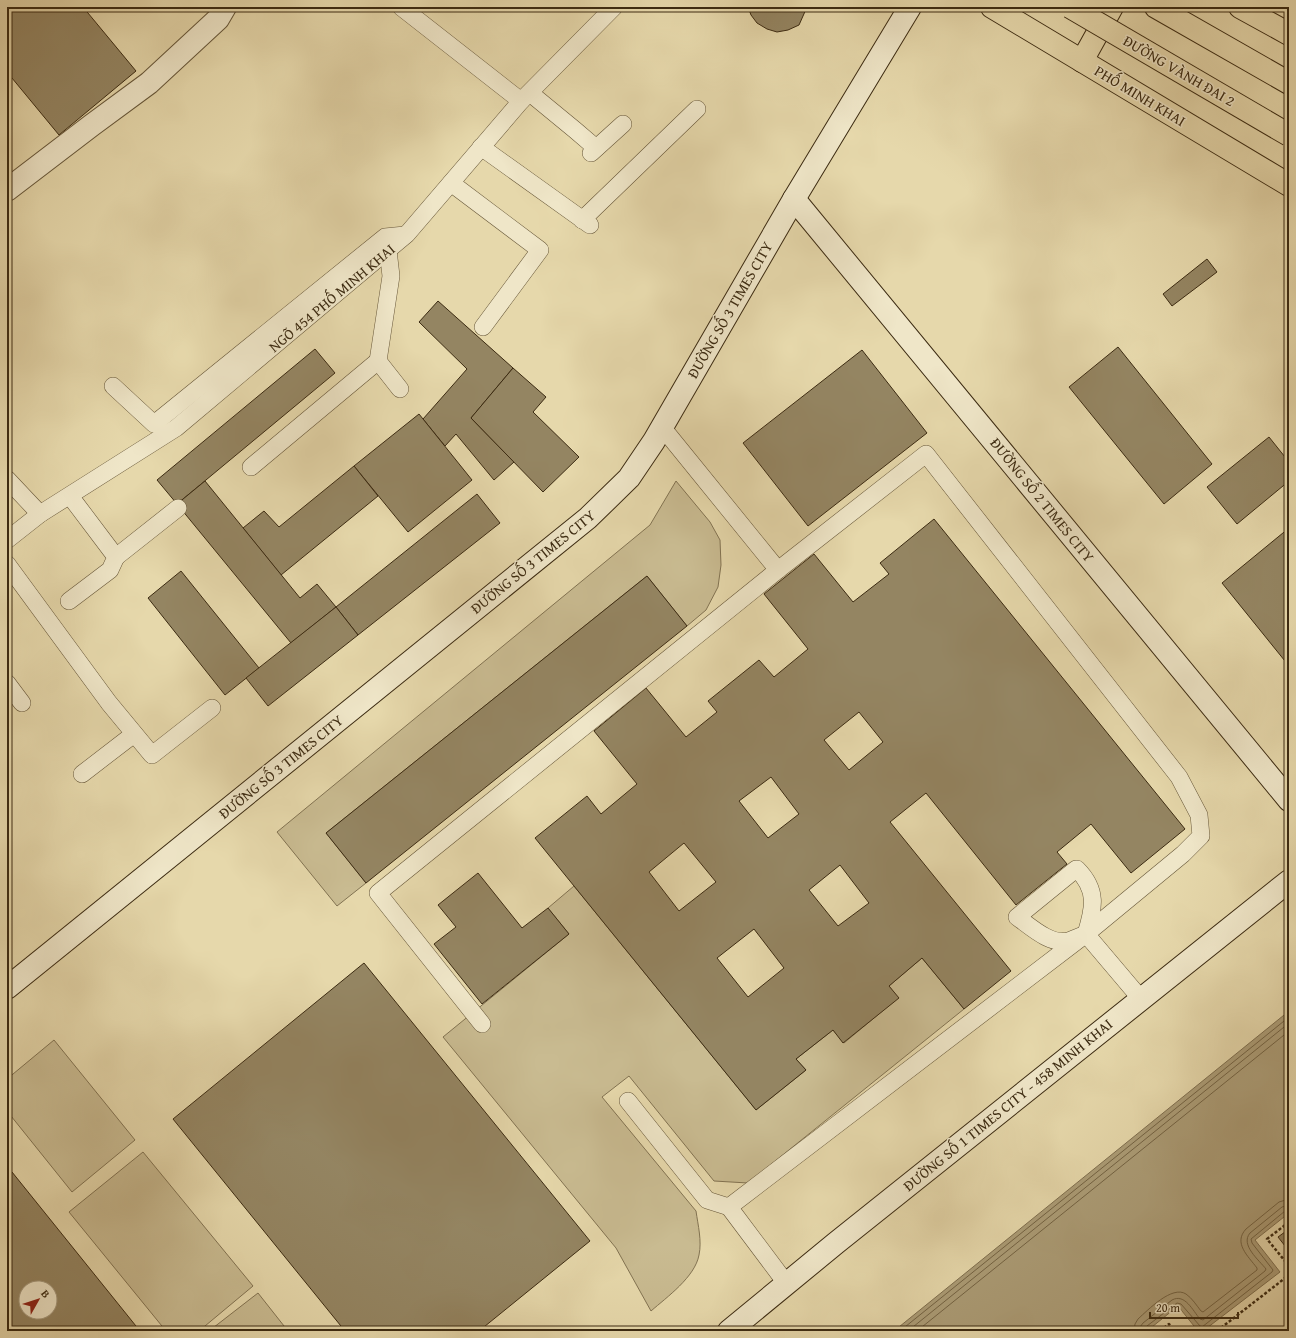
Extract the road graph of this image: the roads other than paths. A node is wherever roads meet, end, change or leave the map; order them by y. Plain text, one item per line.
1 (225, 7) edge
2 (402, 7) edge
3 (614, 7) edge
4 (910, 7) edge
5 (992, 7) edge
6 (1070, 7) edge
7 (1112, 7) edge
8 (1156, 7) edge
9 (1240, 7) edge
10 (1289, 34) edge
11 (1082, 61) junction
12 (1289, 83) edge
13 (526, 97) junction
14 (697, 108) dead end
15 (623, 124) dead end
16 (1289, 135) edge
17 (481, 148) junction
18 (451, 183) junction
19 (1289, 185) edge
20 (7, 190) edge
21 (794, 199) junction
22 (407, 234) junction
23 (388, 250) junction
24 (483, 327) dead end
25 (378, 361) junction
26 (113, 386) dead end
27 (400, 389) dead end
28 (662, 427) junction
29 (252, 467) dead end
30 (7, 479) edge
31 (70, 496) junction
32 (178, 508) dead end
33 (40, 514) junction
34 (7, 540) edge
35 (116, 556) junction
36 (7, 564) edge
37 (778, 570) junction
38 (69, 602) dead end
39 (7, 683) edge
40 (22, 703) dead end
41 (212, 708) dead end
42 (134, 734) junction
43 (82, 774) dead end
44 (1289, 800) edge
45 (1289, 881) edge
46 (1086, 934) junction
47 (7, 988) edge
48 (1141, 999) junction
49 (482, 1024) dead end
50 (628, 1101) dead end
51 (729, 1208) junction
52 (786, 1283) junction
53 (729, 1331) edge

1 - 20 street
2 - 13 lane
3 - 13 lane, NGÕ 454 PHỐ MINH KHAI
4 - 21 street, ĐƯỜNG SỐ 3 TIMES CITY
5 - 11 main road, PHỐ MINH KHAI
6 - 16 main road, ĐƯỜNG VÀNH ĐAI 2, bridge
7 - 11 main road
8 - 12 main road
9 - 10 main road
11 - 19 main road, PHỐ MINH KHAI
13 - 15 lane
13 - 17 lane, NGÕ 454 PHỐ MINH KHAI
14 - 17 lane
17 - 18 lane, NGÕ 454 PHỐ MINH KHAI
18 - 22 lane, NGÕ 454 PHỐ MINH KHAI
18 - 24 lane
21 - 28 street, ĐƯỜNG SỐ 3 TIMES CITY
21 - 44 street, ĐƯỜNG SỐ 2 TIMES CITY
22 - 23 lane, NGÕ 454 PHỐ MINH KHAI
22 - 26 lane
23 - 25 lane
23 - 31 lane, NGÕ 454 PHỐ MINH KHAI
25 - 27 lane
25 - 29 lane
28 - 37 lane
28 - 47 street, ĐƯỜNG SỐ 3 TIMES CITY
30 - 33 lane
31 - 33 lane, NGÕ 454 PHỐ MINH KHAI
31 - 35 lane
32 - 35 lane
33 - 34 lane, NGÕ 454 PHỐ MINH KHAI
35 - 38 lane
36 - 42 lane
37 - 46 lane
37 - 49 lane
39 - 40 lane
41 - 42 lane
42 - 43 lane
45 - 48 street, ĐƯỜNG SỐ 1 TIMES CITY - 458 MINH KHAI
46 - 46 lane
46 - 48 lane
46 - 51 lane
48 - 52 street, ĐƯỜNG SỐ 1 TIMES CITY - 458 MINH KHAI
50 - 51 lane
51 - 52 lane
52 - 53 street, ĐƯỜNG SỐ 1 TIMES CITY - 458 MINH KHAI

